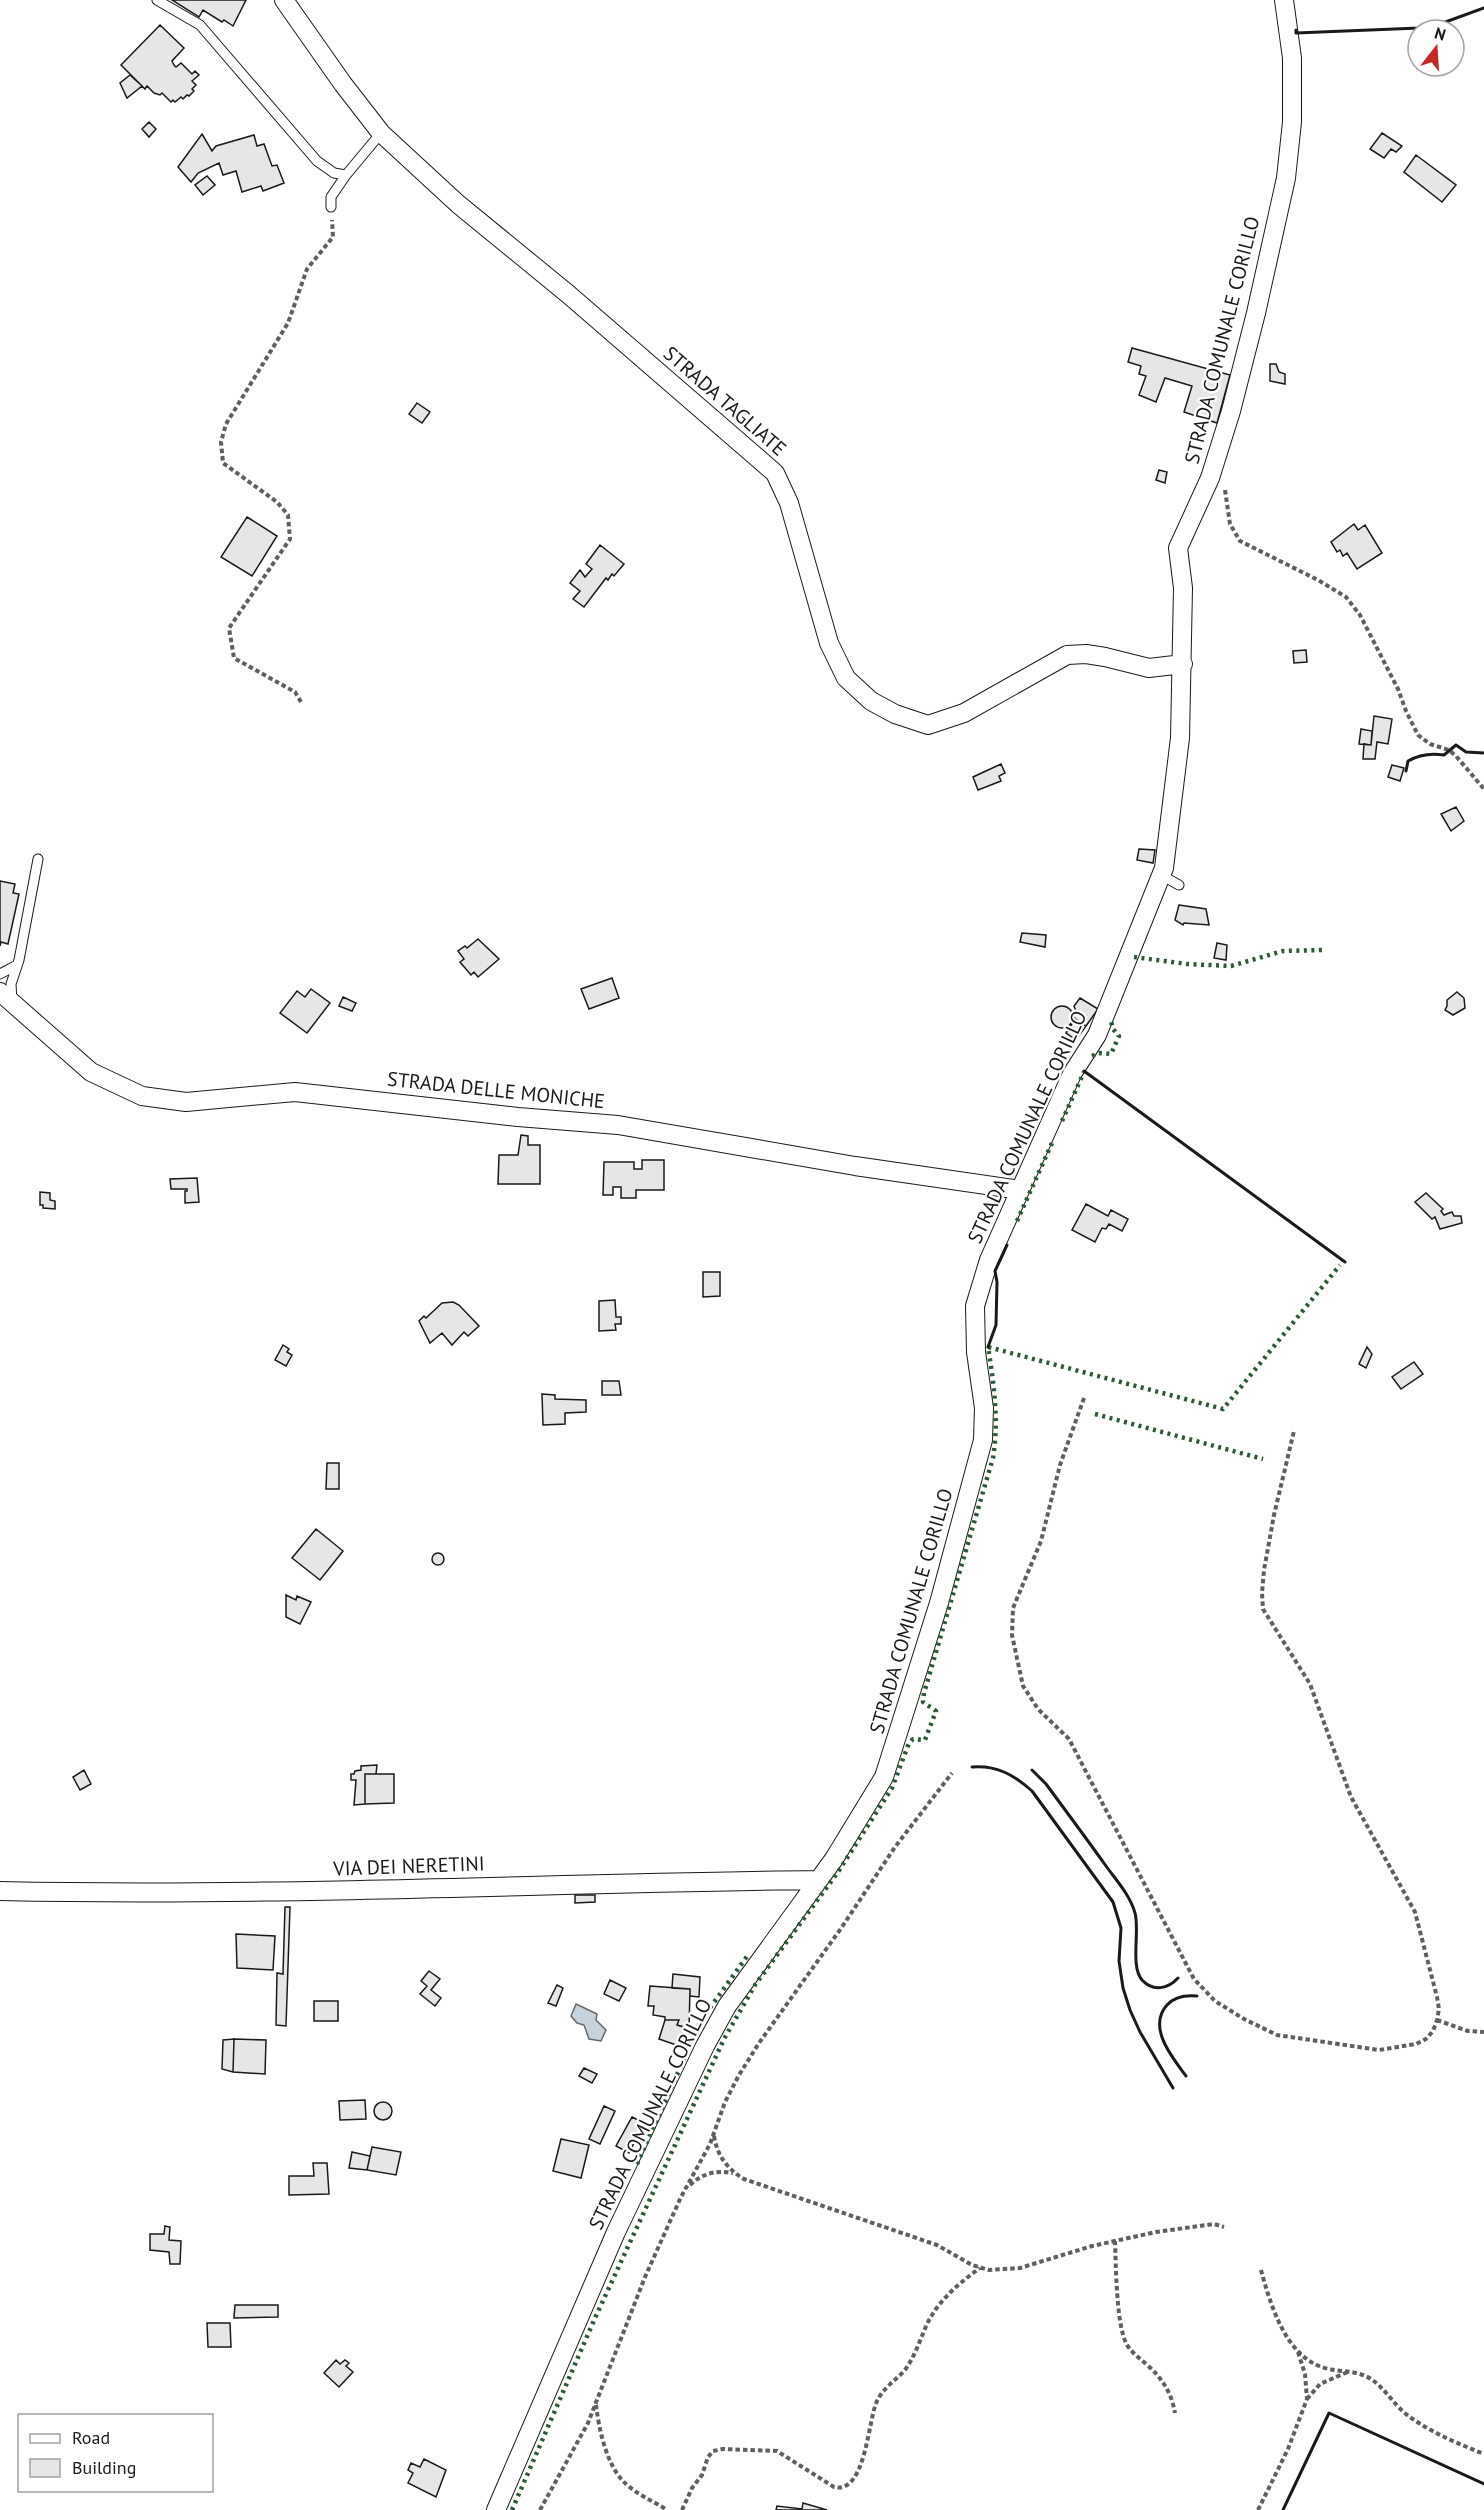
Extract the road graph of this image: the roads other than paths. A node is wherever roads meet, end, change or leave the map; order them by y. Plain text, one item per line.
1 (157, 0) edge
2 (284, 0) edge
3 (1284, 0) edge
4 (381, 133) junction
5 (346, 174) junction
6 (331, 207) road end
7 (1183, 664) junction
8 (38, 859) dead end
9 (1161, 875) junction
10 (1179, 885) dead end
11 (17, 965) junction
12 (0, 974) edge
13 (6, 996) edge
14 (1020, 1190) junction
15 (819, 1880) junction
16 (0, 1891) edge
17 (496, 2510) edge

1 - 5 lane
2 - 4 street, STRADA TAGLIATE
3 - 7 street, STRADA COMUNALE CORILLO
4 - 5 lane
4 - 7 street, STRADA TAGLIATE
5 - 6 lane
7 - 9 street, STRADA COMUNALE CORILLO
8 - 11 lane
9 - 10 lane
9 - 14 street, STRADA COMUNALE CORILLO
11 - 12 lane
11 - 13 lane
13 - 14 street, STRADA DELLE MONICHE
14 - 15 street, STRADA COMUNALE CORILLO
15 - 16 street, VIA DEI NERETINI
15 - 17 street, STRADA COMUNALE CORILLO

